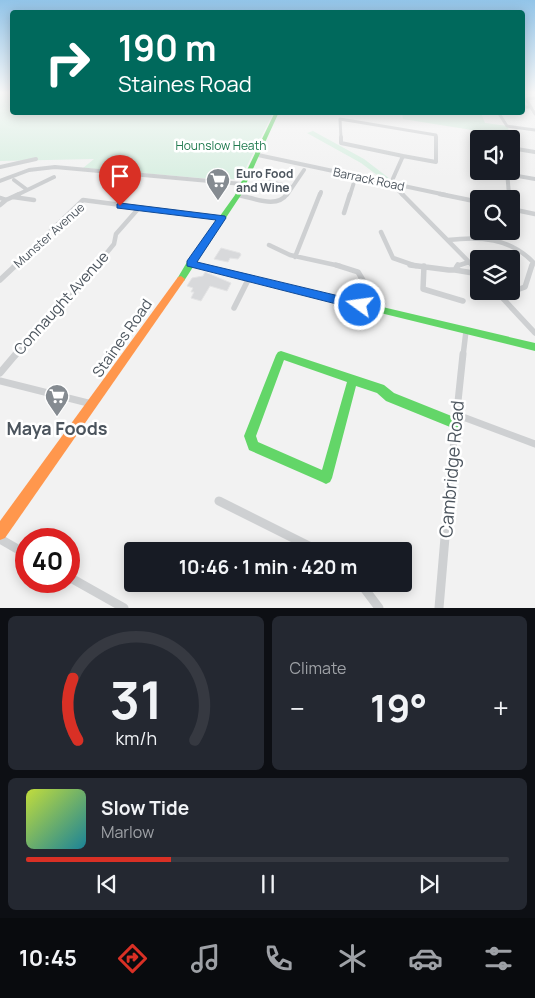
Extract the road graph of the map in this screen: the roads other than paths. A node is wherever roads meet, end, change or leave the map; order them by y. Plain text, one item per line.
1 (273, 120) edge
2 (340, 120) edge
3 (348, 120) edge
4 (503, 120) edge
5 (535, 130) edge
6 (520, 150) edge
7 (535, 152) edge
8 (258, 155) junction
9 (404, 156) junction
10 (36, 159) dead end
11 (0, 167) edge
12 (304, 170) dead end
13 (520, 175) edge
14 (356, 176) junction
15 (52, 179) dead end
16 (535, 179) edge
17 (14, 180) dead end
18 (0, 181) edge
19 (270, 182) dead end
20 (391, 183) junction
21 (242, 184) junction
22 (291, 187) junction
23 (26, 189) junction
24 (321, 192) dead end
25 (238, 194) junction
26 (14, 197) junction
27 (0, 198) edge
28 (6, 200) junction
29 (34, 200) dead end
30 (470, 200) edge
31 (0, 205) edge
32 (138, 208) junction
33 (520, 211) edge
34 (344, 213) dead end
35 (535, 214) edge
36 (222, 218) junction
37 (381, 232) dead end
38 (448, 240) junction
39 (270, 246) dead end
40 (520, 250) edge
41 (520, 250) edge
42 (295, 257) junction
43 (469, 262) joint
44 (190, 264) junction
45 (424, 266) junction
46 (455, 270) junction
47 (470, 272) edge
48 (249, 278) junction
49 (0, 280) edge
50 (520, 290) edge
51 (504, 300) edge
52 (463, 301) dead end
53 (360, 305) junction
54 (234, 308) dead end
55 (466, 330) junction
56 (535, 333) edge
57 (535, 347) edge
58 (0, 373) edge
59 (353, 379) junction
60 (0, 381) edge
61 (92, 404) junction
62 (455, 418) junction
63 (535, 444) edge
64 (219, 501) dead end
65 (0, 533) edge
66 (0, 539) edge
67 (301, 542) edge
68 (15, 548) edge
69 (80, 583) edge
70 (367, 592) edge
71 (124, 608) edge
72 (379, 608) edge
73 (439, 608) edge

1 - 8 street, Staines Road
2 - 9 street
3 - 9 street
4 - 5 street
6 - 7 street
8 - 14 street, Barrack Road
8 - 21 street, Staines Road
9 - 20 street
10 - 11 street
12 - 22 street
13 - 16 street
14 - 20 street, Barrack Road
14 - 34 street
15 - 23 street
17 - 23 street
18 - 21 street
19 - 22 street
20 - 30 street, Barrack Road
20 - 38 street
21 - 25 street, Staines Road
22 - 25 street
23 - 26 street
24 - 42 street
25 - 36 street, Staines Road
26 - 28 street
26 - 29 street
27 - 28 street
28 - 31 street
32 - 36 street, Munster Avenue
32 - 49 street, Munster Avenue
32 - 58 street, Connaught Avenue
33 - 35 street
36 - 44 street, Staines Road
37 - 45 street
38 - 40 street
38 - 43 street
39 - 42 street
41 - 50 street
42 - 53 street
43 - 46 street
44 - 48 street
44 - 61 street, Staines Road
45 - 46 street
45 - 52 street
46 - 47 street
48 - 53 street
48 - 54 street
51 - 56 street
53 - 55 street
55 - 57 street
55 - 62 street, Cambridge Road
59 - 59 street
59 - 62 street
60 - 61 street
61 - 65 street, Staines Road
62 - 63 street
62 - 73 street, Cambridge Road
64 - 67 street
66 - 68 street
69 - 71 street
70 - 72 street

